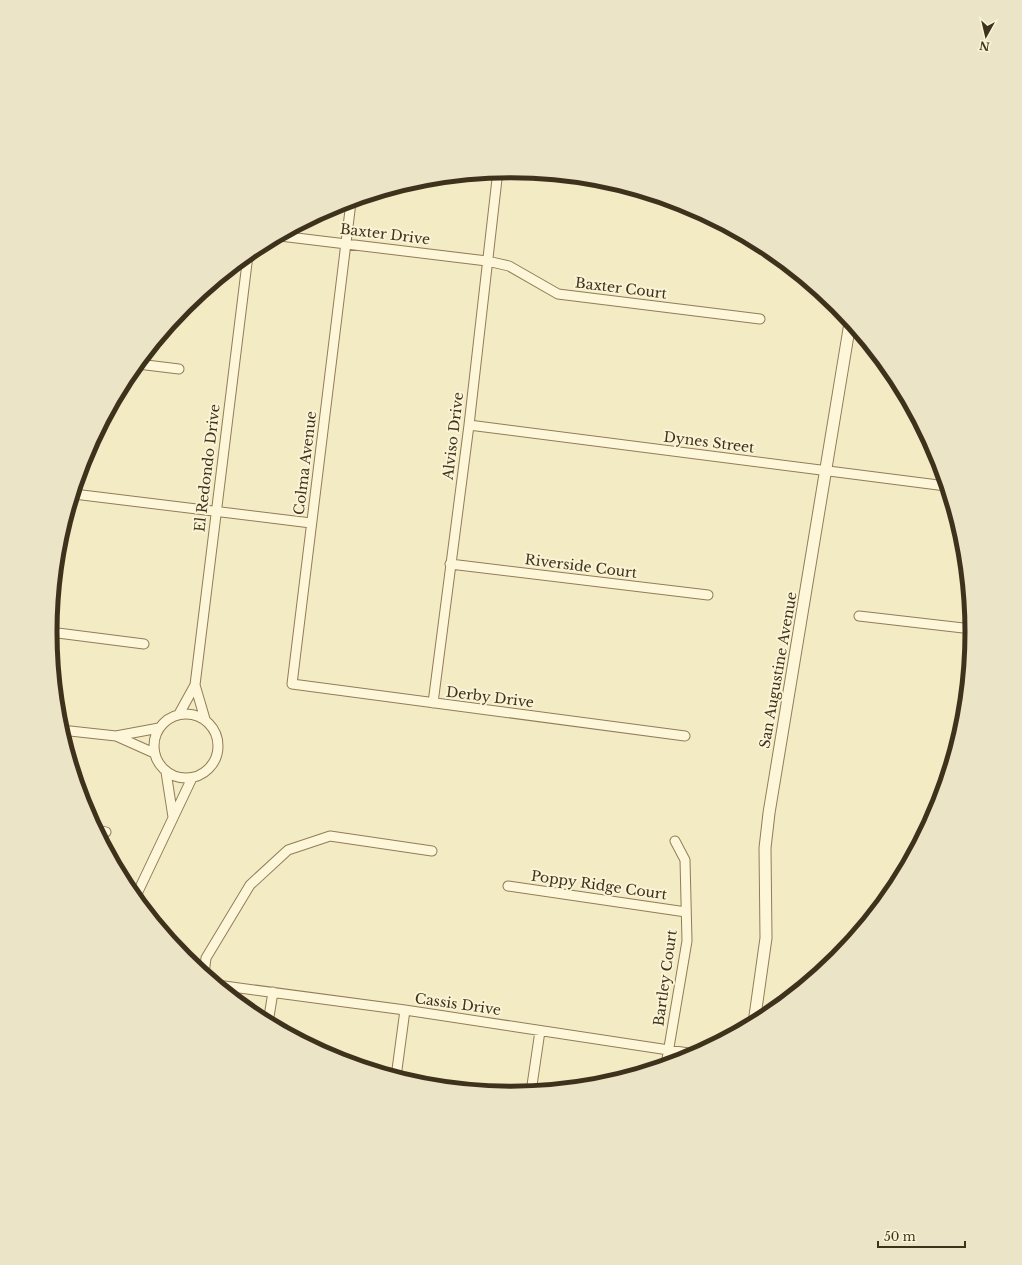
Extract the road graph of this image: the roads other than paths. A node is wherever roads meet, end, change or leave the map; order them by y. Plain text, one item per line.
1 (497, 178) edge
2 (350, 208) edge
3 (288, 237) edge
4 (345, 244) junction
5 (487, 260) junction
6 (247, 264) edge
7 (760, 319) dead end
8 (849, 330) edge
9 (145, 365) edge
10 (179, 369) dead end
11 (469, 425) junction
12 (826, 472) junction
13 (940, 485) edge
14 (79, 495) edge
15 (216, 511) junction
16 (311, 523) junction
17 (450, 564) junction
18 (708, 595) dead end
19 (859, 616) dead end
20 (965, 628) edge
21 (57, 633) edge
22 (144, 644) dead end
23 (292, 684) joint
24 (195, 685) junction
25 (433, 703) junction
26 (179, 714) junction
27 (205, 719) junction
28 (159, 728) junction
29 (68, 731) edge
30 (116, 736) junction
31 (685, 736) dead end
32 (154, 753) junction
33 (166, 772) junction
34 (192, 778) junction
35 (173, 817) junction
36 (675, 841) dead end
37 (432, 851) dead end
38 (508, 886) dead end
39 (139, 892) edge
40 (686, 912) junction
41 (205, 967) edge
42 (227, 986) edge
43 (273, 992) junction
44 (404, 1010) junction
45 (755, 1015) edge
46 (269, 1016) edge
47 (540, 1031) junction
48 (669, 1050) junction
49 (684, 1052) edge
50 (667, 1058) edge
51 (397, 1072) edge
52 (532, 1086) edge

1 - 5 street, Alviso Drive
2 - 4 street, Colma Avenue
3 - 4 street, Baxter Drive
4 - 5 street, Baxter Drive
4 - 16 street, Colma Avenue
5 - 7 street, Baxter Court
5 - 11 street, Alviso Drive
6 - 15 street, El Redondo Drive
8 - 12 street, San Augustine Avenue
9 - 10 street
11 - 12 street, Dynes Street
11 - 17 street, Alviso Drive
12 - 13 street, Dynes Street
12 - 45 street, San Augustine Avenue
14 - 15 street
15 - 16 street
15 - 24 street, El Redondo Drive
16 - 23 street, Colma Avenue
17 - 18 street, Riverside Court
17 - 25 street, Alviso Drive
19 - 20 street
21 - 22 street
23 - 25 street, Derby Drive
24 - 26 street, El Redondo Drive
24 - 27 street, El Redondo Drive
25 - 31 street, Derby Drive
26 - 27 street
26 - 28 street
27 - 34 street
28 - 30 street
28 - 32 street
29 - 30 street
30 - 32 street
32 - 33 street
33 - 34 street
33 - 35 street
34 - 35 street
35 - 39 street
36 - 40 street, Bartley Court
37 - 41 street
38 - 40 street, Poppy Ridge Court
40 - 48 street, Bartley Court
42 - 43 street, Cassis Drive
43 - 44 street, Cassis Drive
43 - 46 street
44 - 47 street, Cassis Drive
44 - 51 street
47 - 48 street, Cassis Drive
47 - 52 street
48 - 49 street, Cassis Drive
48 - 50 street, Bartley Court

